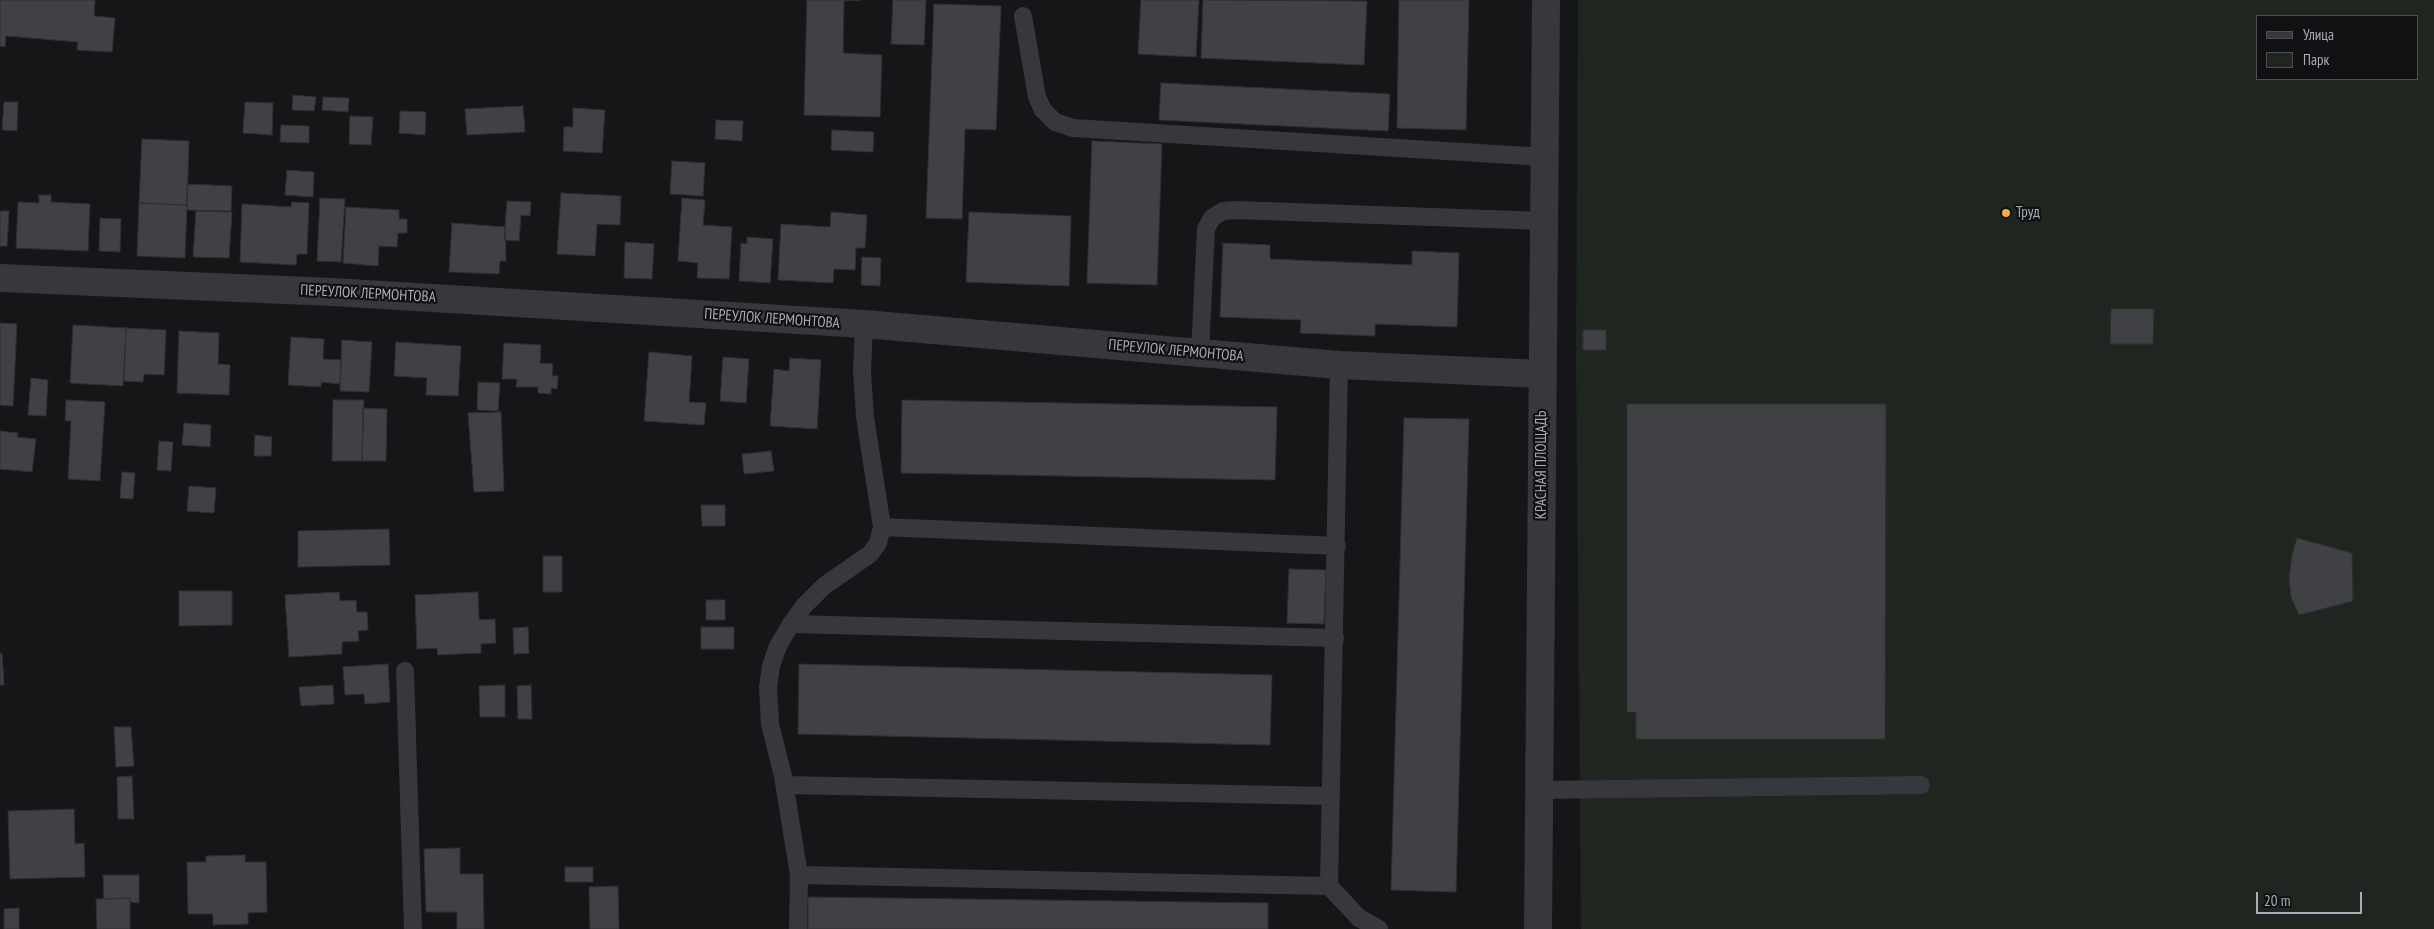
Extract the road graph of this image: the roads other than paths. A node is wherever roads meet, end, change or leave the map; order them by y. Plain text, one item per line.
1 (1546, 0) edge
2 (1023, 16) dead end
3 (1544, 157) junction
4 (1544, 221) junction
5 (0, 278) edge
6 (864, 324) junction
7 (1200, 353) junction
8 (1339, 365) junction
9 (1543, 374) junction
10 (882, 526) junction
11 (1337, 546) junction
12 (791, 624) junction
13 (1335, 638) junction
14 (405, 671) dead end
15 (785, 785) junction
16 (1921, 785) dead end
17 (1541, 790) junction
18 (1331, 796) junction
19 (799, 875) junction
20 (1329, 886) junction
21 (414, 929) edge
22 (798, 929) edge
23 (1379, 929) edge
24 (1538, 929) edge

1 - 3 street, КРАСНАЯ ПЛОЩАДЬ
2 - 3 lane
3 - 4 street, КРАСНАЯ ПЛОЩАДЬ
4 - 7 lane
4 - 9 street, КРАСНАЯ ПЛОЩАДЬ
5 - 6 street, ПЕРЕУЛОК ЛЕРМОНТОВА
6 - 7 street, ПЕРЕУЛОК ЛЕРМОНТОВА
6 - 10 lane
7 - 8 street, ПЕРЕУЛОК ЛЕРМОНТОВА
8 - 9 street, ПЕРЕУЛОК ЛЕРМОНТОВА
8 - 11 lane
9 - 17 street, КРАСНАЯ ПЛОЩАДЬ
10 - 11 lane
10 - 12 lane
11 - 13 lane
12 - 13 lane
12 - 15 lane
13 - 18 lane
14 - 21 lane
15 - 18 lane
15 - 19 lane
16 - 17 lane
17 - 24 street, КРАСНАЯ ПЛОЩАДЬ
18 - 20 lane
19 - 20 lane
19 - 22 lane
20 - 23 lane

